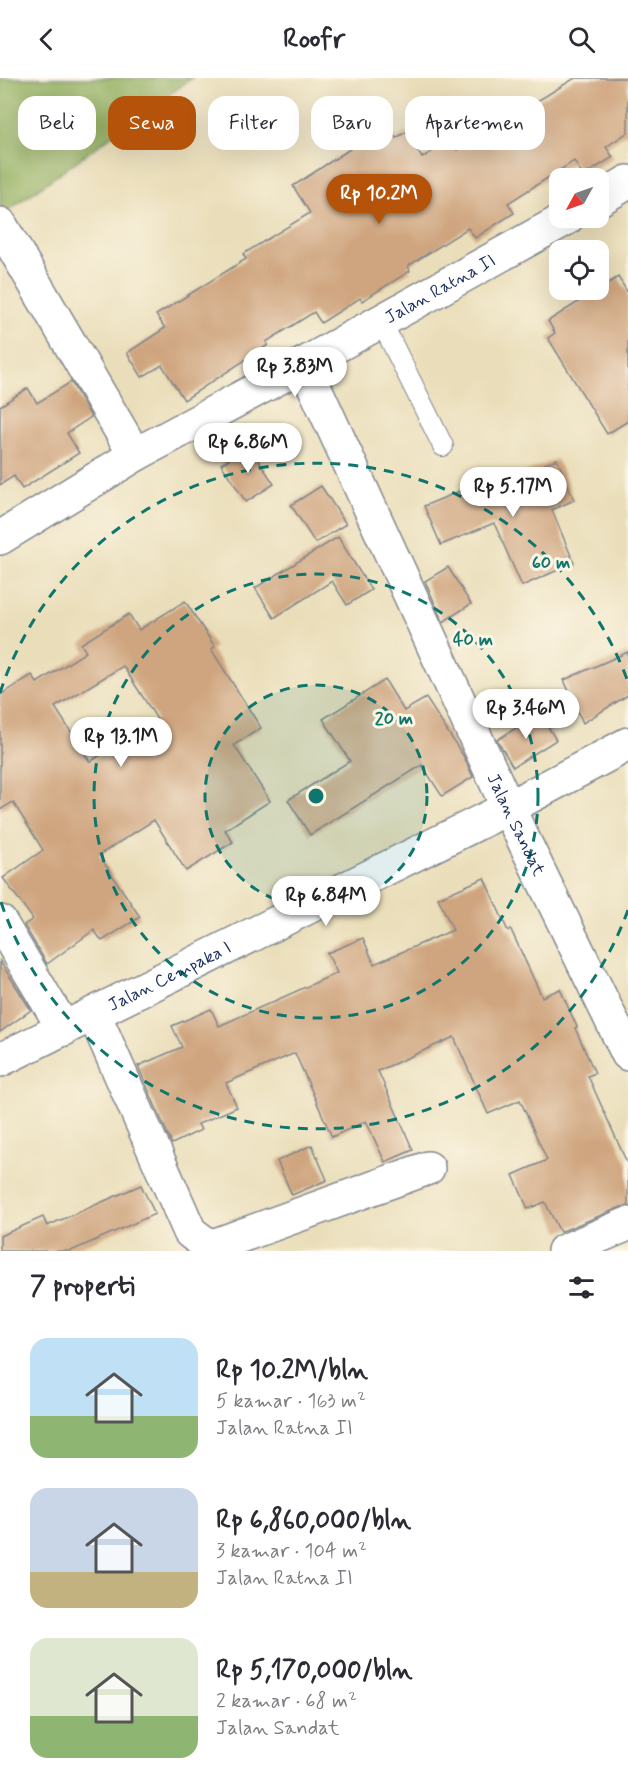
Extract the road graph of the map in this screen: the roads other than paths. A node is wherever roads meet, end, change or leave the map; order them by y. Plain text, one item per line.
1 (628, 182) edge
2 (609, 193) edge
3 (0, 224) edge
4 (549, 228) edge
5 (381, 321) junction
6 (304, 364) junction
7 (443, 446) dead end
8 (135, 455) junction
9 (0, 538) edge
10 (628, 744) edge
11 (508, 808) junction
12 (0, 922) edge
13 (94, 1014) junction
14 (64, 1029) junction
15 (628, 1054) edge
16 (0, 1060) edge
17 (428, 1168) dead end
18 (628, 1224) edge
19 (564, 1251) edge

1 - 2 street
3 - 8 street
4 - 5 street, Jalan Ratna II
5 - 6 street, Jalan Ratna II
5 - 7 lane
6 - 8 street, Jalan Ratna II
6 - 11 street, Jalan Sandat
8 - 9 street, Jalan Ratna II
10 - 11 street, Jalan Cempaka I
11 - 13 street, Jalan Cempaka I
11 - 15 street, Jalan Sandat
12 - 14 street
13 - 14 street, Jalan Cempaka I
13 - 17 street
14 - 16 street, Jalan Cempaka I
18 - 19 street

